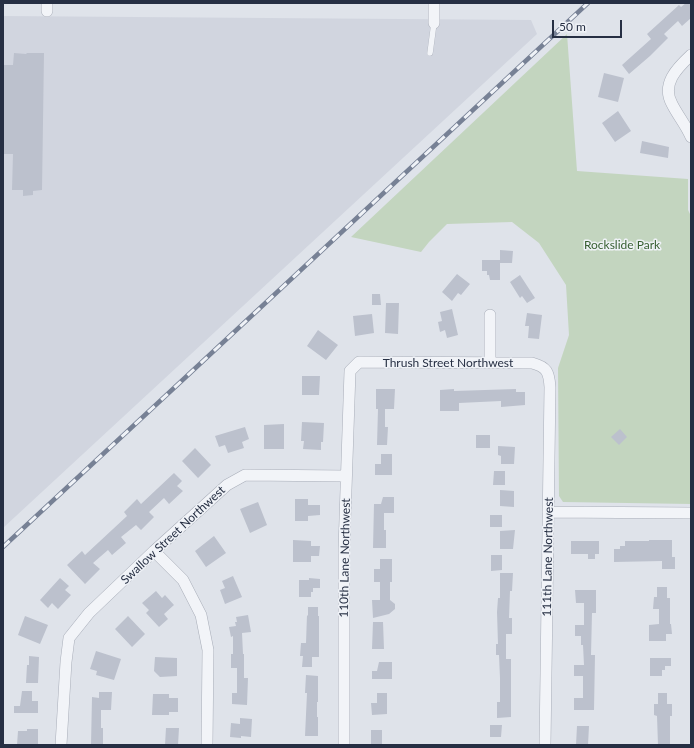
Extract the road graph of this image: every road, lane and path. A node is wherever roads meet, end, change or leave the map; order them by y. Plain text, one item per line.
1 (434, 3) edge
2 (434, 23) joint
3 (430, 53) dead end
4 (691, 55) edge
5 (691, 137) edge
6 (490, 315) dead end
7 (490, 362) junction
8 (350, 370) joint
9 (547, 371) joint
10 (346, 476) junction
11 (548, 512) junction
12 (691, 513) edge
13 (154, 551) junction
14 (61, 745) edge
15 (207, 745) edge
16 (344, 745) edge
17 (545, 745) edge

1 - 2 street
2 - 3 lane
4 - 5 street
6 - 7 street
7 - 8 street, Thrush Street Northwest
7 - 9 street, Thrush Street Northwest
8 - 10 street, 110th Lane Northwest
9 - 11 street, 111th Lane Northwest
10 - 13 street, Swallow Street Northwest
10 - 16 street, 110th Lane Northwest
11 - 12 street
11 - 17 street, 111th Lane Northwest
13 - 14 street, Swallow Street Northwest
13 - 15 street

